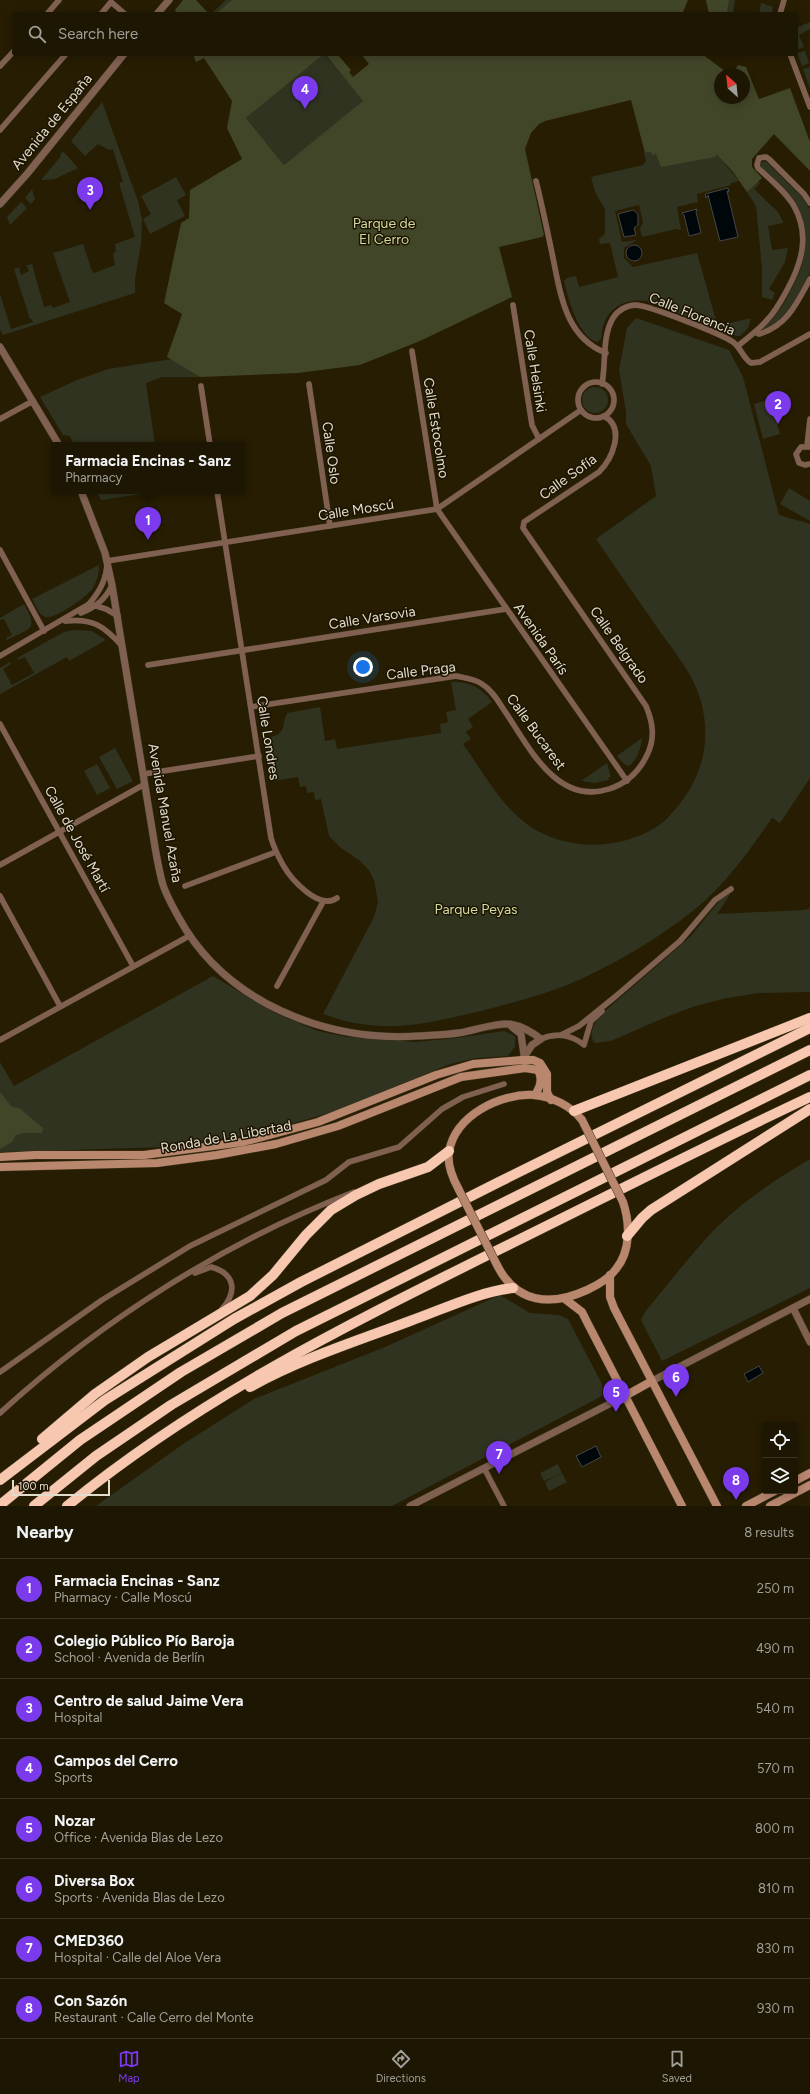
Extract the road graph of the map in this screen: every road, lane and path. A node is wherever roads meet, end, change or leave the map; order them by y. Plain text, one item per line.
1 (59, 0) edge
2 (169, 0) edge
3 (784, 0) edge
4 (49, 12) edge
5 (103, 12) edge
6 (123, 12) edge
7 (159, 12) edge
8 (781, 12) edge
9 (12, 53) edge
10 (64, 56) edge
11 (122, 56) edge
12 (791, 56) edge
13 (0, 66) edge
14 (810, 107) edge
15 (0, 130) edge
16 (536, 181) dead end
17 (810, 203) edge
18 (0, 204) edge
19 (810, 279) edge
20 (513, 305) dead end
21 (755, 332) junction
22 (810, 334) edge
23 (738, 346) junction
24 (0, 347) edge
25 (412, 351) dead end
26 (606, 353) junction
27 (309, 384) dead end
28 (602, 384) junction
29 (201, 386) dead end
30 (33, 401) junction
31 (581, 410) junction
32 (604, 416) junction
33 (0, 419) edge
34 (810, 419) edge
35 (539, 439) junction
36 (57, 442) edge
37 (210, 442) edge
38 (809, 447) edge
39 (810, 464) edge
40 (83, 494) edge
41 (217, 494) edge
42 (437, 509) junction
43 (330, 526) junction
44 (523, 528) joint
45 (225, 543) junction
46 (0, 550) edge
47 (107, 561) junction
48 (112, 585) junction
49 (89, 604) junction
50 (96, 606) junction
51 (506, 609) junction
52 (73, 615) junction
53 (118, 616) junction
54 (62, 621) junction
55 (44, 631) junction
56 (123, 647) junction
57 (242, 650) junction
58 (0, 656) edge
59 (148, 665) dead end
60 (494, 695) joint
61 (251, 708) junction
62 (0, 724) edge
63 (259, 756) junction
64 (144, 774) junction
65 (627, 781) junction
66 (145, 784) junction
67 (59, 832) junction
68 (276, 852) junction
69 (0, 864) edge
70 (185, 886) dead end
71 (731, 889) dead end
72 (0, 896) edge
73 (337, 898) dead end
74 (323, 902) junction
75 (189, 936) junction
76 (133, 966) junction
77 (277, 986) dead end
78 (616, 996) junction
79 (60, 1006) junction
80 (810, 1018) edge
81 (506, 1024) junction
82 (810, 1028) edge
83 (562, 1035) junction
84 (541, 1039) junction
85 (0, 1040) edge
86 (810, 1050) edge
87 (523, 1057) junction
88 (810, 1075) edge
89 (504, 1084) dead end
90 (536, 1096) junction
91 (810, 1097) edge
92 (551, 1100) junction
93 (810, 1109) edge
94 (574, 1111) junction
95 (449, 1151) junction
96 (0, 1157) edge
97 (0, 1167) edge
98 (380, 1184) junction
99 (627, 1236) junction
100 (610, 1275) junction
101 (170, 1286) junction
102 (513, 1288) junction
103 (565, 1299) junction
104 (810, 1299) edge
105 (793, 1308) junction
106 (202, 1324) junction
107 (810, 1342) edge
108 (0, 1372) edge
109 (652, 1381) junction
110 (625, 1396) junction
111 (0, 1413) edge
112 (164, 1434) junction
113 (484, 1468) junction
114 (10, 1472) junction
115 (810, 1473) edge
116 (798, 1479) edge
117 (0, 1480) edge
118 (810, 1485) edge
119 (769, 1494) edge
120 (0, 1505) edge
121 (34, 1506) edge
122 (67, 1506) edge
123 (410, 1506) edge
124 (504, 1506) edge
125 (682, 1506) edge
126 (717, 1506) edge
127 (746, 1506) edge
128 (770, 1506) edge

1 - 4 street
2 - 7 street
3 - 8 street
5 - 6 street
9 - 13 street
10 - 15 street
11 - 18 street, Avenida de España
12 - 14 street
16 - 26 street
17 - 21 street
19 - 21 street
20 - 35 street, Calle Helsinki
21 - 23 street
22 - 23 street, Calle Florencia
23 - 26 street, Calle Florencia
24 - 30 street
25 - 42 street, Calle Estocolmo
26 - 28 street, Calle Florencia
27 - 43 street, Calle Oslo
28 - 31 street
28 - 32 street
29 - 37 street
30 - 33 street
30 - 36 street
31 - 32 street
31 - 35 street, Calle Moscú
32 - 44 street, Calle Sofía
34 - 38 street
35 - 42 street, Calle Moscú
38 - 39 street
40 - 47 street, Avenida Manuel Azaña
41 - 45 street, Calle Londres
42 - 43 street, Calle Moscú
42 - 51 street, Avenida París
43 - 45 street, Calle Moscú
44 - 65 street, Calle Belgrado
45 - 47 street, Calle Moscú
45 - 57 street, Calle Londres
46 - 55 street
47 - 48 street, Avenida Manuel Azaña
47 - 49 street
48 - 50 street
48 - 53 street, Avenida Manuel Azaña
49 - 50 street
49 - 52 street
50 - 52 street
50 - 53 street
51 - 57 street, Calle Varsovia
51 - 65 street, Avenida París
52 - 54 street
53 - 56 street, Avenida Manuel Azaña
54 - 55 street
54 - 56 street
55 - 58 street
56 - 64 street, Avenida Manuel Azaña
57 - 59 street, Calle Varsovia
57 - 61 street, Calle Londres
60 - 61 street, Calle Praga
60 - 65 street, Calle Bucarest
61 - 63 street, Calle Londres
62 - 67 street, Calle de José Martí
63 - 64 street
63 - 68 street, Calle Londres
64 - 66 street, Avenida Manuel Azaña
66 - 67 street
66 - 75 street, Avenida Manuel Azaña
67 - 69 street
67 - 76 street, Calle de José Martí
68 - 70 street
68 - 74 street, Calle Londres
71 - 78 street
72 - 79 street
73 - 74 street
74 - 77 street
75 - 76 street
75 - 81 street, Avenida Manuel Azaña
76 - 79 street
78 - 83 street
78 - 83 street
79 - 85 street
80 - 94 highway
81 - 84 street, Avenida Manuel Azaña
81 - 87 street
82 - 114 highway
83 - 84 street
84 - 87 street
86 - 120 highway
87 - 92 main road, Ronda de La Libertad
87 - 96 main road, Ronda de La Libertad
88 - 121 highway
89 - 108 street
90 - 92 main road
90 - 95 main road
90 - 97 main road, Ronda de La Libertad
91 - 112 highway
92 - 94 main road
93 - 99 highway
94 - 99 main road, bridge
95 - 98 highway
95 - 102 main road, bridge
98 - 101 street
98 - 106 highway
99 - 100 main road
100 - 103 main road
100 - 109 main road
101 - 106 street
101 - 111 street
102 - 103 main road
102 - 112 highway
103 - 110 main road
104 - 105 street
105 - 107 street
105 - 109 street
106 - 114 highway
109 - 110 main road
109 - 126 main road
110 - 113 street
110 - 125 main road
112 - 122 highway
113 - 123 street
113 - 124 street
114 - 117 highway
115 - 116 main road
118 - 128 main road
119 - 127 main road

